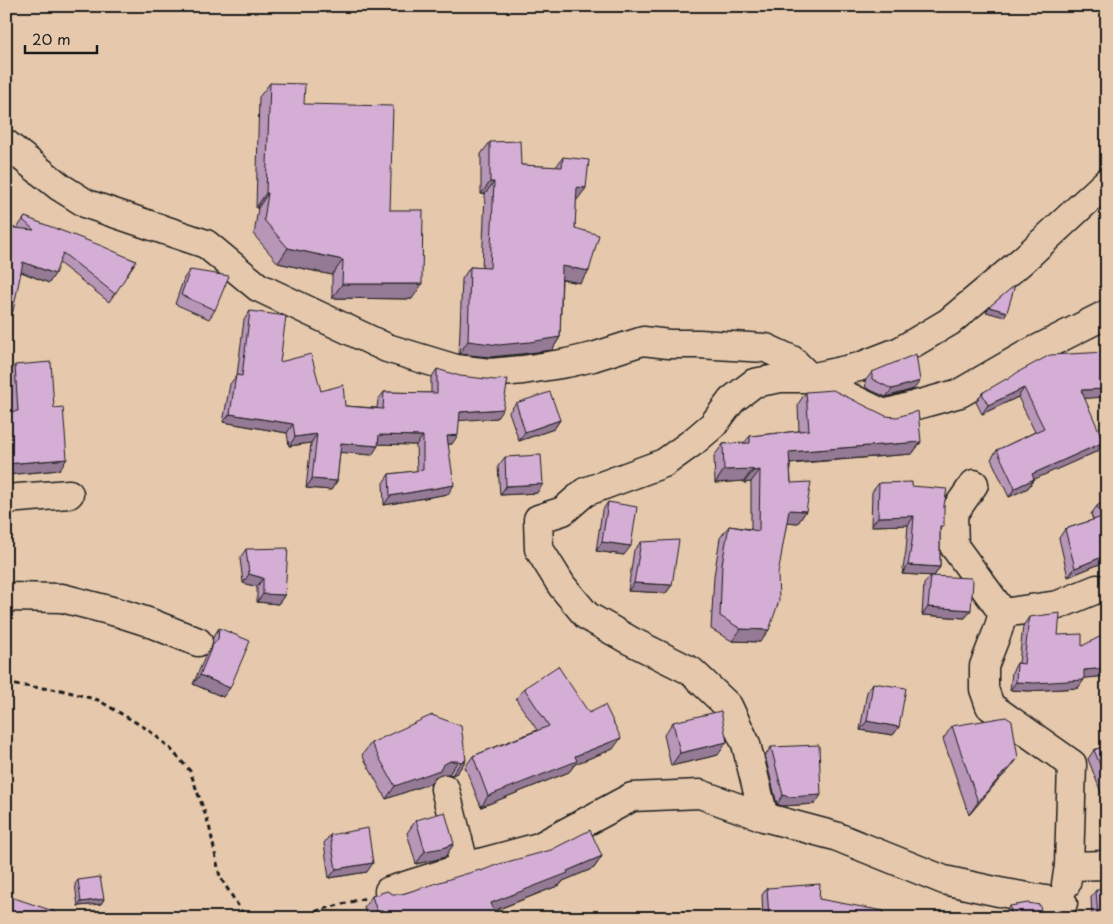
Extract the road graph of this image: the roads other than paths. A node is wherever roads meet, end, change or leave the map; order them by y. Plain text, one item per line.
1 (6, 144) edge
2 (1107, 182) edge
3 (1107, 314) edge
4 (810, 378) junction
5 (974, 484) dead end
6 (69, 494) dead end
7 (6, 499) edge
8 (1097, 589) dead end
9 (6, 597) edge
10 (1003, 613) junction
11 (198, 642) dead end
12 (445, 789) dead end
13 (764, 817) junction
14 (1107, 865) edge
15 (1069, 866) junction
16 (465, 867) junction
17 (389, 891) edge
18 (1058, 911) edge

1 - 4 street
2 - 4 street
3 - 4 street
4 - 13 street
5 - 10 street
6 - 7 street
8 - 10 street
9 - 11 street
10 - 15 street
12 - 16 street
13 - 16 street
13 - 18 street
14 - 15 street
15 - 18 street
16 - 17 street

